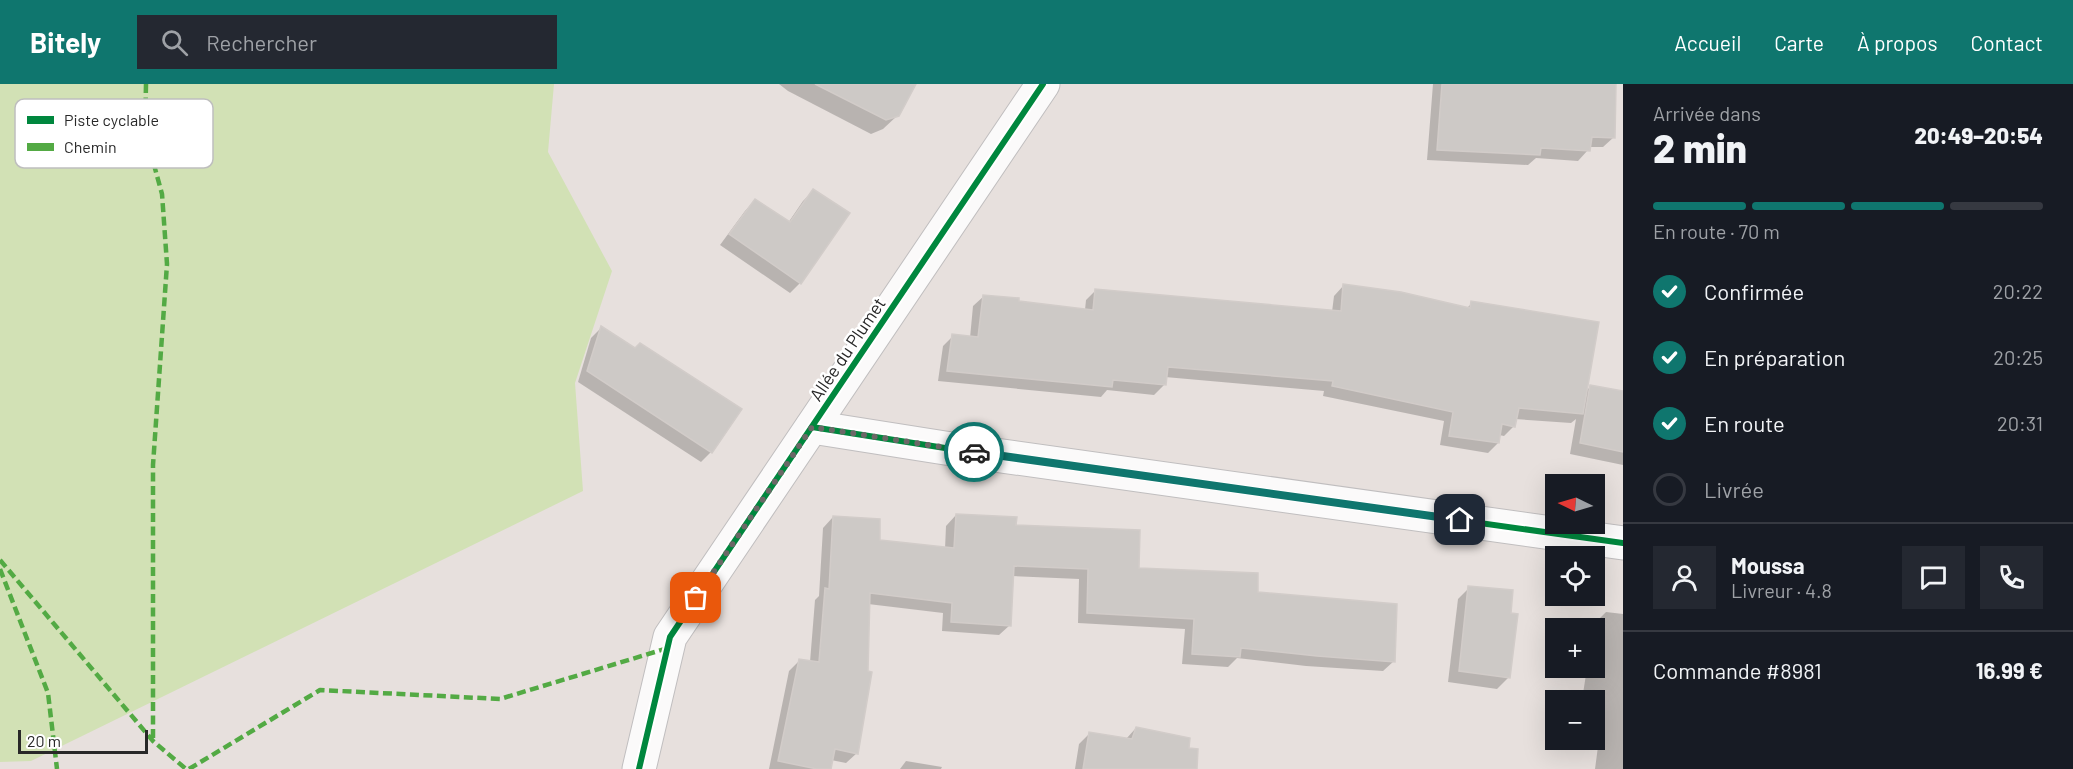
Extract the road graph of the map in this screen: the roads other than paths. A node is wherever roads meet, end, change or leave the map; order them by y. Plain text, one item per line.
1 (1043, 84) edge
2 (812, 427) junction
3 (1623, 543) edge
4 (639, 769) edge

1 - 2 street, Allée du Plumet
2 - 3 street
2 - 4 street, Allée du Plumet

